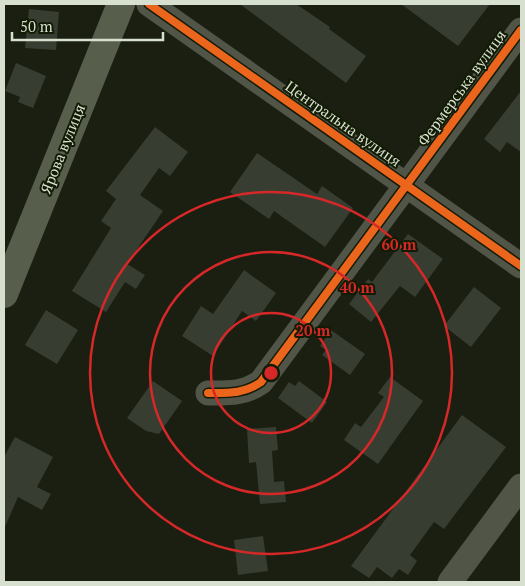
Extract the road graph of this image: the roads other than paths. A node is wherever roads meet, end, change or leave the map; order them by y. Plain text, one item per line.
1 (121, 4) edge
2 (149, 4) edge
3 (521, 30) edge
4 (407, 187) junction
5 (521, 266) edge
6 (4, 294) edge
7 (208, 393) dead end
8 (521, 486) edge
9 (450, 582) edge

1 - 6 main road, Ярова вулиця
2 - 4 street, Центральна вулиця
3 - 4 street, Фермерська вулиця
4 - 5 street, Центральна вулиця
4 - 7 street, Фермерська вулиця
8 - 9 street

